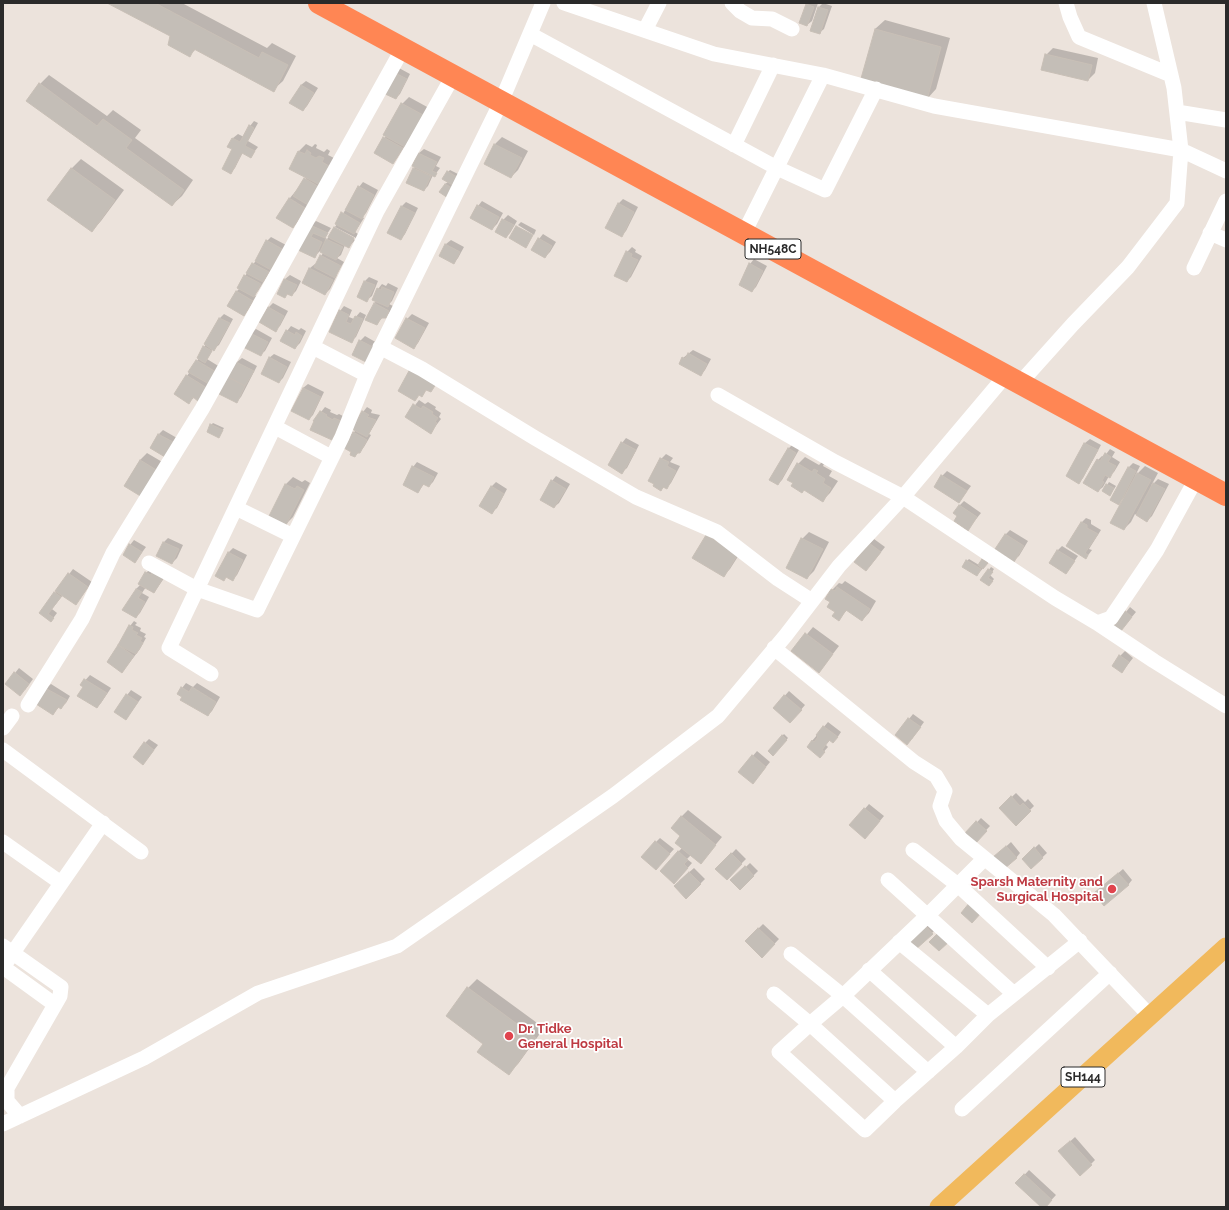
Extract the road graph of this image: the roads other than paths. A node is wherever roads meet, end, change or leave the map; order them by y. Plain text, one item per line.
1 (319, 3) edge
2 (543, 3) edge
3 (564, 3) edge
4 (659, 3) edge
5 (732, 3) edge
6 (1066, 3) edge
7 (1154, 3) edge
8 (591, 7) edge
9 (792, 29) dead end
10 (645, 30) junction
11 (530, 34) junction
12 (403, 48) junction
13 (773, 65) junction
14 (823, 75) junction
15 (1171, 75) junction
16 (453, 76) junction
17 (876, 89) junction
18 (501, 102) junction
19 (1177, 112) junction
20 (1226, 120) edge
21 (734, 145) junction
22 (1181, 150) junction
23 (777, 168) junction
24 (1226, 171) edge
25 (1226, 201) edge
26 (744, 233) junction
27 (1210, 233) junction
28 (1226, 240) edge
29 (1194, 268) dead end
30 (313, 346) junction
31 (380, 347) junction
32 (366, 375) junction
33 (1013, 379) junction
34 (718, 395) dead end
35 (275, 427) junction
36 (332, 457) junction
37 (1196, 479) junction
38 (1226, 495) edge
39 (903, 497) junction
40 (236, 508) junction
41 (293, 536) junction
42 (149, 562) dead end
43 (197, 589) junction
44 (812, 600) junction
45 (1097, 623) junction
46 (774, 648) junction
47 (211, 674) dead end
48 (28, 705) dead end
49 (1226, 706) edge
50 (12, 716) dead end
51 (3, 728) edge
52 (3, 750) edge
53 (102, 823) junction
54 (3, 842) edge
55 (913, 850) dead end
56 (142, 852) dead end
57 (984, 859) junction
58 (888, 880) dead end
59 (61, 883) junction
60 (958, 886) junction
61 (928, 915) junction
62 (1080, 941) junction
63 (899, 942) junction
64 (1226, 947) edge
65 (8, 949) edge
66 (791, 954) dead end
67 (3, 967) edge
68 (1048, 968) junction
69 (869, 970) junction
70 (1110, 973) junction
71 (774, 994) dead end
72 (1014, 994) junction
73 (843, 996) junction
74 (54, 1004) junction
75 (988, 1015) junction
76 (1150, 1016) junction
77 (810, 1024) junction
78 (956, 1048) junction
79 (928, 1072) junction
80 (895, 1101) junction
81 (962, 1109) dead end
82 (20, 1116) junction
83 (3, 1124) edge
84 (939, 1207) edge

1 - 12 highway, NH548C
2 - 11 street
3 - 8 street
4 - 10 street
5 - 9 street
6 - 15 street
7 - 15 street
8 - 10 street
10 - 13 street
11 - 18 street
11 - 21 street
12 - 16 highway, NH548C
12 - 48 street
13 - 14 street
13 - 21 street
14 - 17 street
14 - 23 street
15 - 19 street
16 - 18 highway, NH548C
16 - 30 street
17 - 22 street
17 - 23 street
18 - 26 highway, NH548C
18 - 31 street
19 - 20 street
19 - 22 street
21 - 23 street
22 - 24 street
22 - 33 street
23 - 26 street
25 - 27 street
26 - 33 highway, NH548C
27 - 28 street
27 - 29 street
30 - 32 street
30 - 35 street
31 - 32 street
31 - 44 street
32 - 36 street
33 - 37 highway, NH548C
33 - 39 street
34 - 39 street
35 - 36 street
35 - 40 street
36 - 41 street
37 - 38 highway, NH548C
37 - 45 street
39 - 44 street
39 - 45 street
40 - 41 street
40 - 43 street
41 - 43 street
42 - 43 street
43 - 47 street
44 - 46 street
45 - 49 street
46 - 57 street
46 - 82 street
50 - 51 street
52 - 53 street
53 - 56 street
53 - 59 street
54 - 59 street
55 - 60 street
57 - 60 street
57 - 62 street
58 - 61 street
59 - 65 street
60 - 61 street
60 - 68 street
61 - 63 street
61 - 72 street
62 - 68 street
62 - 70 street
63 - 69 street
63 - 75 street
64 - 76 main road, SH144
65 - 67 street
65 - 74 street
66 - 73 street
67 - 74 street
68 - 72 street
69 - 73 street
69 - 78 street
70 - 76 street
70 - 81 street
71 - 77 street
72 - 75 street
73 - 77 street
73 - 79 street
74 - 82 street
75 - 78 street
76 - 84 main road, SH144
77 - 80 street
77 - 80 street
78 - 79 street
79 - 80 street
82 - 83 street

